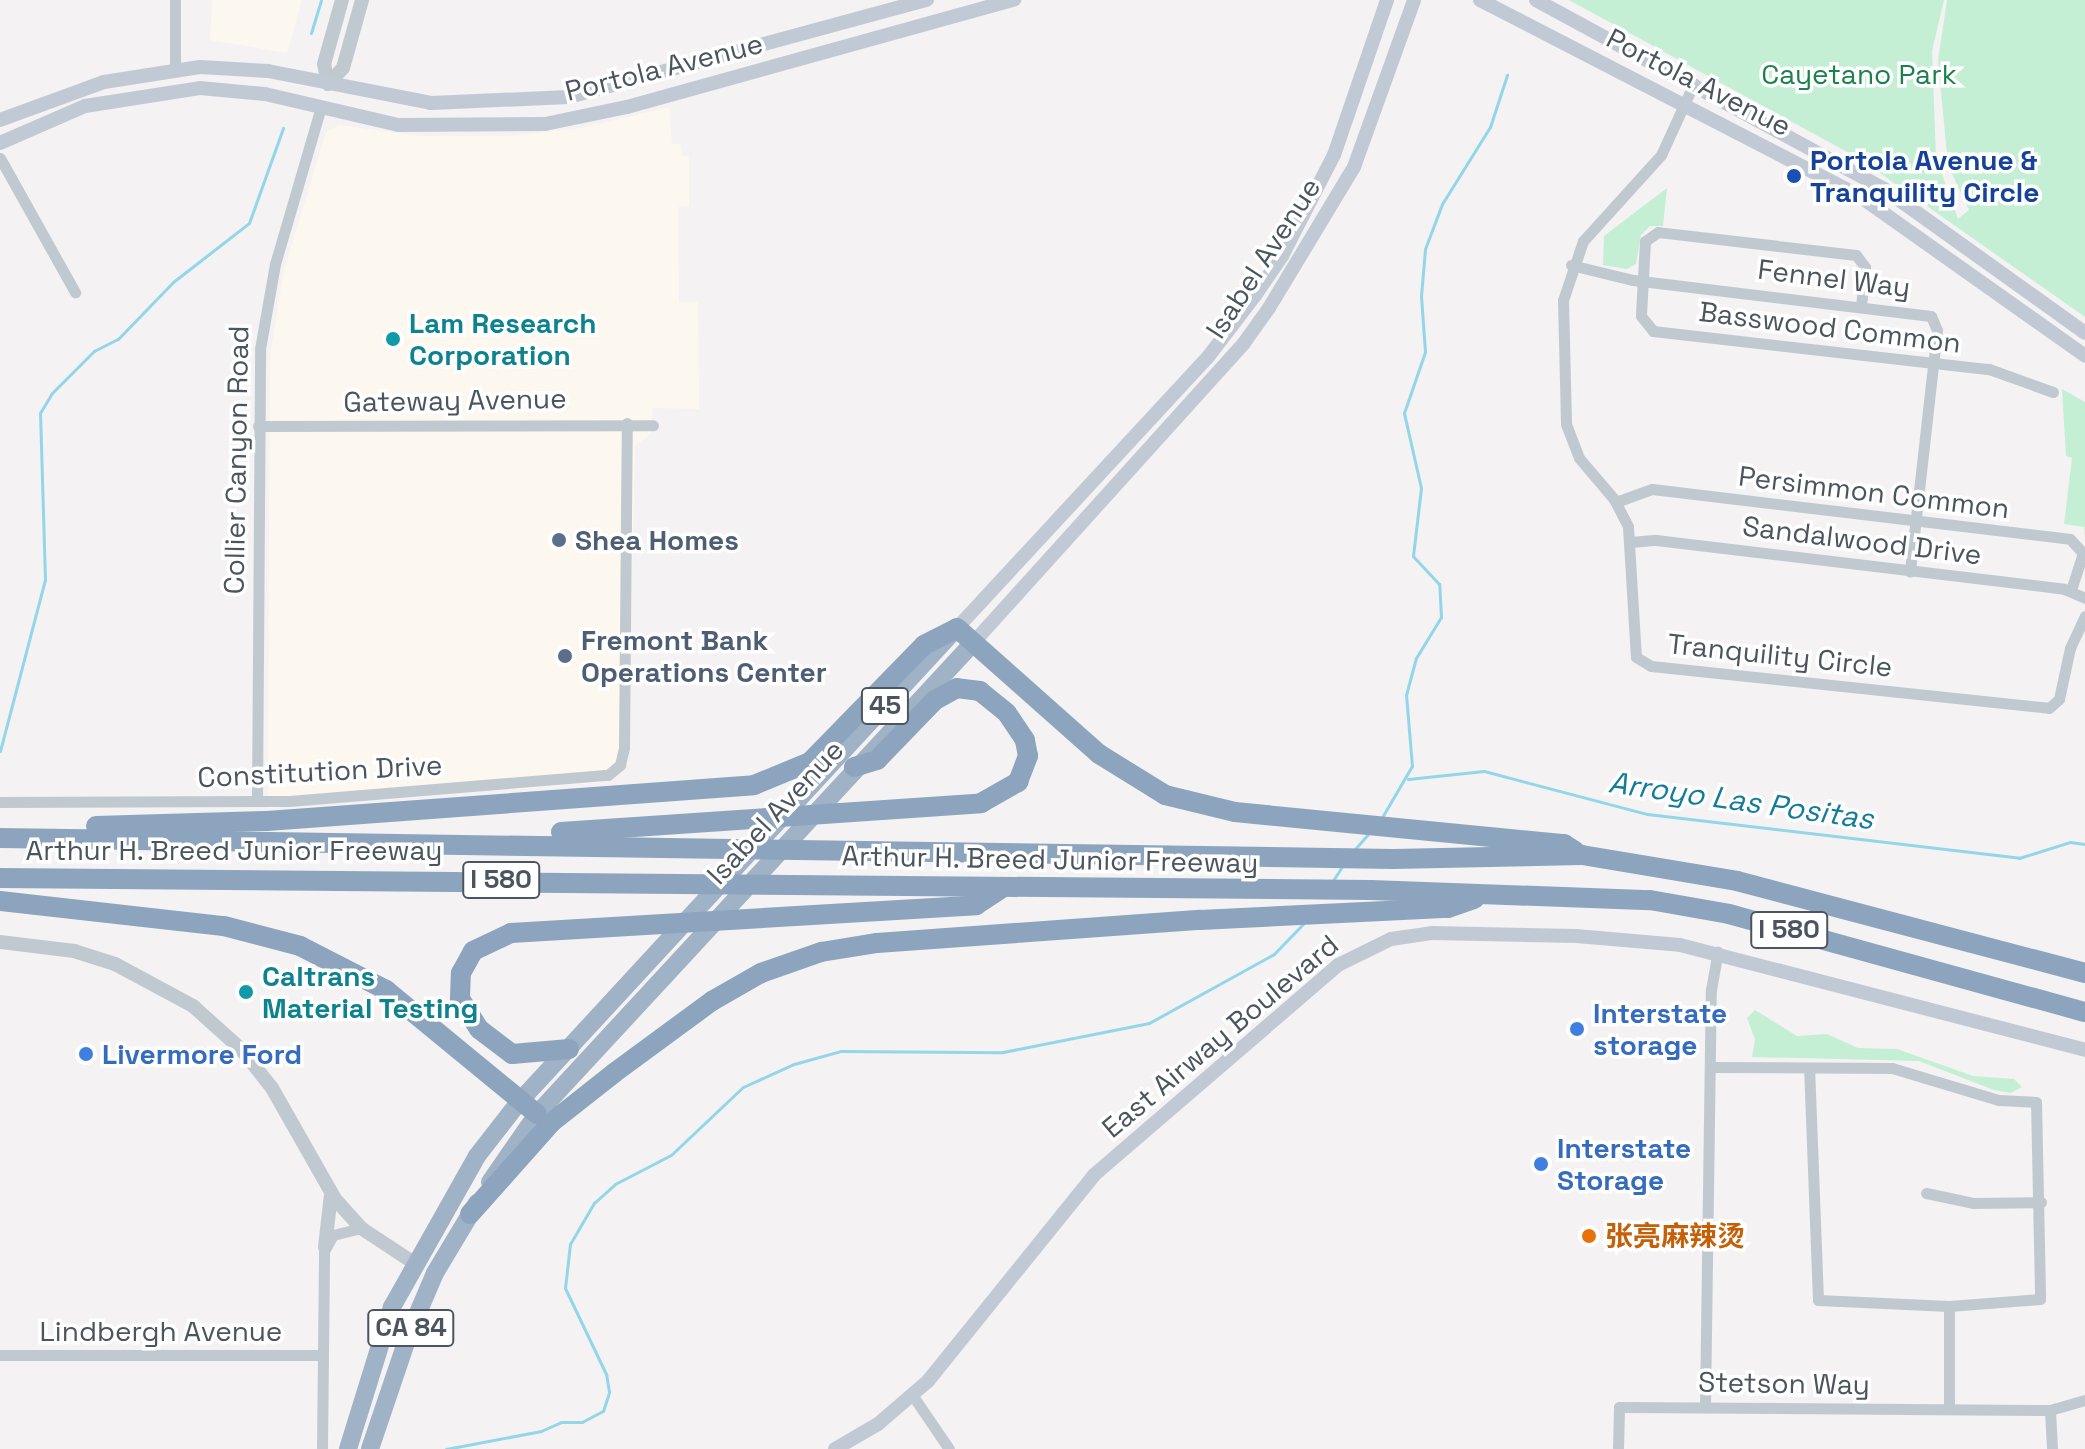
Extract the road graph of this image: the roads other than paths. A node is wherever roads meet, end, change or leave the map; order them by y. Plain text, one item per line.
1 (175, 0) edge
2 (342, 0) edge
3 (362, 0) edge
4 (927, 0) edge
5 (1387, 0) edge
6 (1414, 0) edge
7 (1480, 0) edge
8 (1536, 0) edge
9 (1009, 1) edge
10 (175, 69) junction
11 (328, 84) junction
12 (1699, 86) junction
13 (1688, 105) junction
14 (321, 107) junction
15 (0, 120) edge
16 (0, 143) edge
17 (0, 158) edge
18 (1571, 265) junction
19 (1641, 280) junction
20 (75, 292) dead end
21 (1861, 306) junction
22 (2085, 333) edge
23 (2085, 356) edge
24 (1933, 363) junction
25 (2053, 392) dead end
26 (627, 423) junction
27 (653, 425) dead end
28 (258, 426) junction
29 (1616, 502) junction
30 (1915, 522) junction
31 (1631, 542) junction
32 (1910, 571) junction
33 (2071, 590) junction
34 (2085, 598) edge
35 (2085, 616) edge
36 (957, 628) junction
37 (974, 642) junction
38 (854, 767) junction
39 (813, 784) joint
40 (257, 798) junction
41 (0, 802) edge
42 (0, 829) edge
43 (0, 838) edge
44 (545, 844) junction
45 (1582, 855) junction
46 (0, 878) edge
47 (1002, 888) junction
48 (1485, 895) junction
49 (0, 901) edge
50 (0, 942) edge
51 (1718, 952) junction
52 (2085, 973) edge
53 (2085, 1012) edge
54 (569, 1049) junction
55 (2085, 1050) edge
56 (1710, 1067) junction
57 (1809, 1069) junction
58 (519, 1102) junction
59 (537, 1114) junction
60 (1926, 1193) dead end
61 (331, 1194) junction
62 (2041, 1202) junction
63 (470, 1214) junction
64 (361, 1228) junction
65 (325, 1247) junction
66 (414, 1263) junction
67 (1949, 1306) junction
68 (0, 1355) edge
69 (323, 1355) junction
70 (913, 1396) junction
71 (2085, 1400) edge
72 (1705, 1406) junction
73 (1949, 1409) junction
74 (2050, 1410) junction
75 (322, 1449) edge
76 (348, 1449) edge
77 (370, 1449) edge
78 (835, 1449) edge
79 (949, 1449) edge
80 (1618, 1449) edge
81 (2052, 1449) edge

1 - 10 street
2 - 11 street, Collier Canyon Road
3 - 11 street, Collier Canyon Road
4 - 11 main road, Portola Avenue
5 - 36 main road, Isabel Avenue
6 - 37 main road, Isabel Avenue
7 - 13 main road, Portola Avenue
8 - 12 main road, Portola Avenue
9 - 14 main road, Portola Avenue
10 - 11 main road, Portola Avenue
10 - 15 main road, Portola Avenue
11 - 14 main road, Collier Canyon Road
12 - 13 street, Tranquility Circle
12 - 22 main road, Portola Avenue
13 - 18 street, Tranquility Circle
13 - 23 main road, Portola Avenue
14 - 16 main road, Portola Avenue
14 - 28 street, Collier Canyon Road
17 - 20 street
18 - 19 street, Fennel Way
18 - 29 street, Tranquility Circle
19 - 21 street, Fennel Way
19 - 21 street, Basswood Common
19 - 24 street, Basswood Common
21 - 24 street, Fennel Way
24 - 25 street, Basswood Common
24 - 30 street, Fennel Way
26 - 27 street, Gateway Avenue
26 - 28 street, Gateway Avenue
26 - 40 street, Constitution Drive
28 - 40 street, Collier Canyon Road
29 - 30 street, Persimmon Common
29 - 31 street, Tranquility Circle
30 - 32 street, Fennel Way
30 - 33 street, Persimmon Common
31 - 32 street, Sandalwood Drive
31 - 35 street, Tranquility Circle
32 - 33 street, Sandalwood Drive
33 - 34 street, Sandalwood Drive
36 - 37 highway
36 - 39 highway, Isabel Avenue / 45
36 - 42 highway
37 - 38 highway, Isabel Avenue / 45
37 - 45 highway
38 - 44 highway
38 - 59 highway, Isabel Avenue / CA 84
39 - 54 highway, Isabel Avenue / CA 84
40 - 41 street, Constitution Drive
43 - 44 highway, Arthur H. Breed Junior Freeway / I 580
44 - 45 highway, Arthur H. Breed Junior Freeway / I 580
45 - 52 highway, Arthur H. Breed Junior Freeway / I 580
46 - 47 highway, Arthur H. Breed Junior Freeway / I 580
47 - 48 highway, Arthur H. Breed Junior Freeway / I 580
47 - 54 highway
48 - 53 highway, Arthur H. Breed Junior Freeway / I 580
48 - 63 highway
49 - 58 highway
50 - 61 street
51 - 55 main road, East Airway Boulevard
51 - 56 street
51 - 70 main road, East Airway Boulevard
54 - 58 highway, Isabel Avenue / CA 84
56 - 57 street
56 - 72 street
57 - 62 street
57 - 67 street
58 - 59 highway
58 - 66 highway, Isabel Avenue / CA 84
59 - 63 highway, Isabel Avenue / CA 84
60 - 62 street
61 - 64 street
61 - 65 street
62 - 67 street
63 - 77 highway, Isabel Avenue / CA 84
64 - 65 street
64 - 66 street
65 - 69 street
66 - 76 highway, Isabel Avenue / CA 84
67 - 73 street
68 - 69 street, Lindbergh Avenue
69 - 75 street
70 - 78 main road, East Airway Boulevard
70 - 79 street
71 - 74 street, Stetson Way
72 - 73 street, Stetson Way
72 - 80 street, Stetson Way
73 - 74 street, Stetson Way
74 - 81 street

